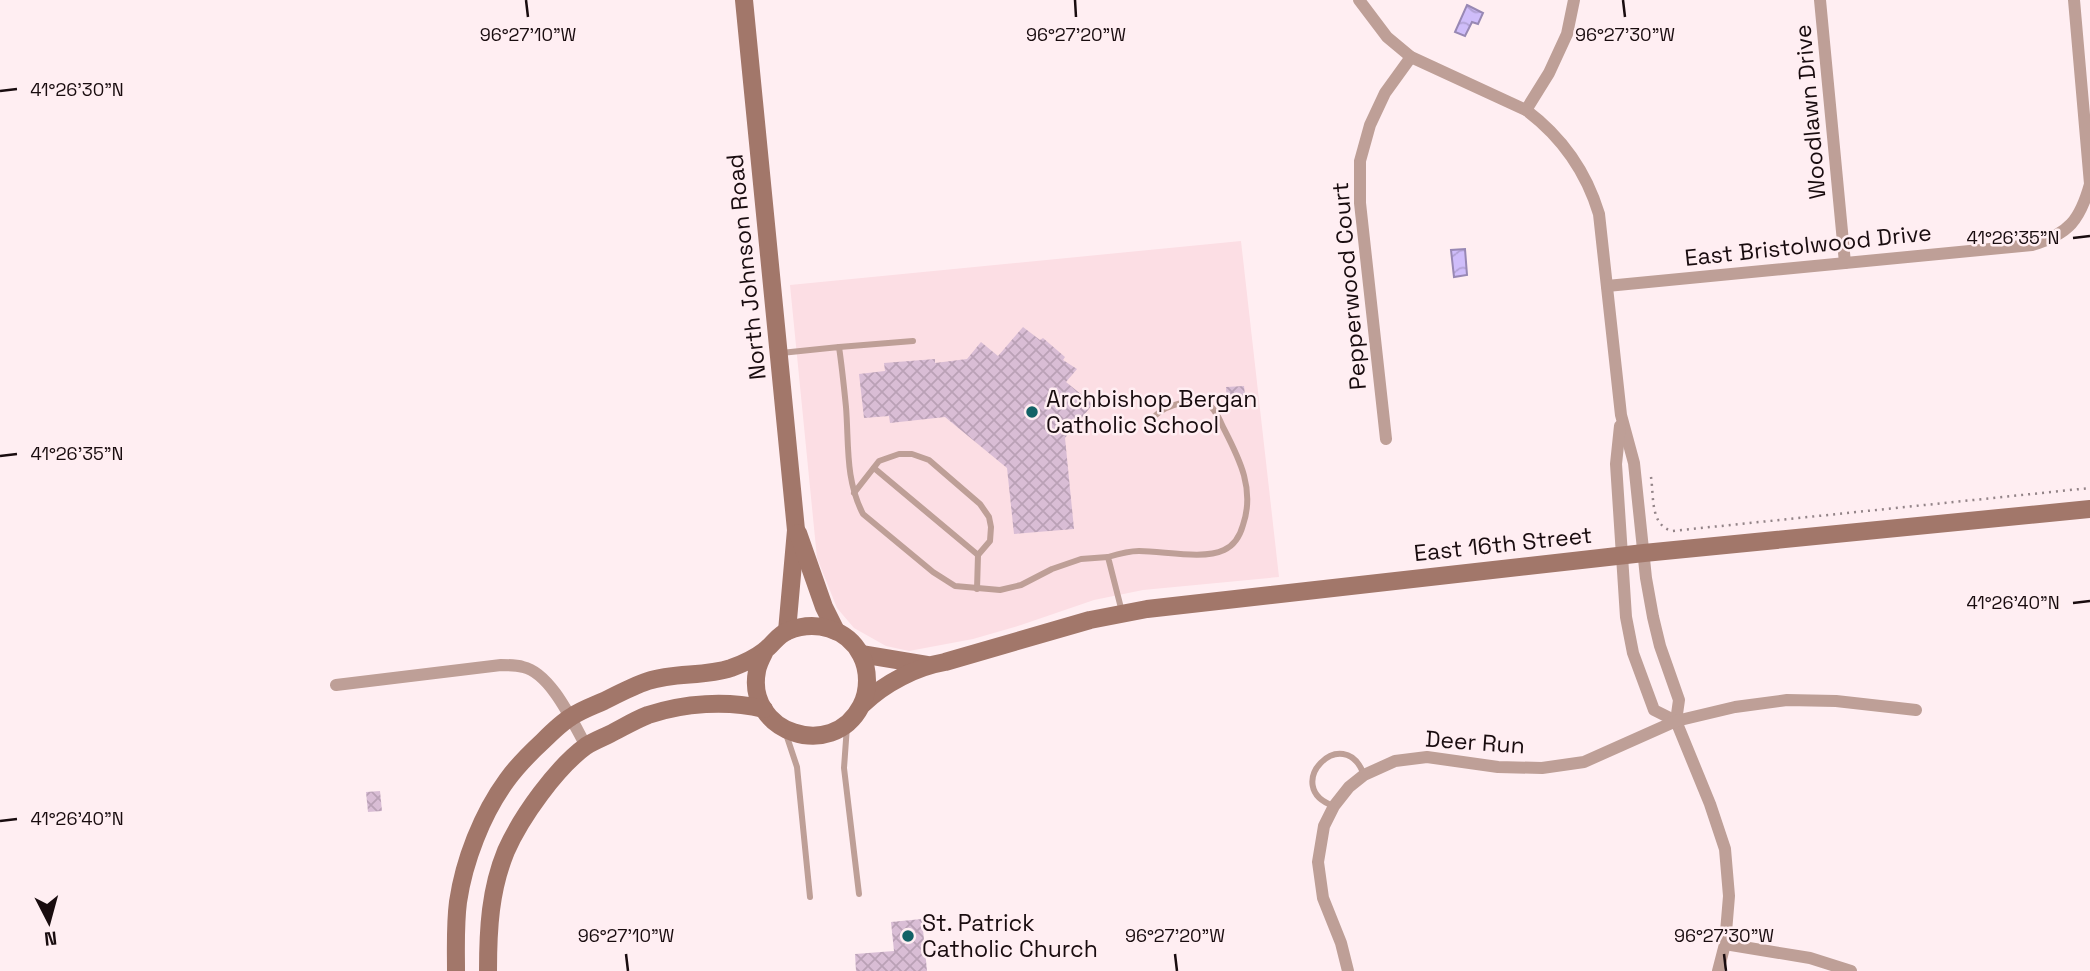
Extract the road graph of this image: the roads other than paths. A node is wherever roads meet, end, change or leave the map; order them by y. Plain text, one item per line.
1 (744, 0) edge
2 (1359, 0) edge
3 (1574, 0) edge
4 (1820, 0) edge
5 (2074, 0) edge
6 (1411, 57) junction
7 (1526, 110) junction
8 (1845, 263) junction
9 (1607, 286) junction
10 (913, 341) dead end
11 (839, 347) junction
12 (780, 353) junction
13 (1156, 415) dead end
14 (1621, 415) junction
15 (1386, 439) dead end
16 (874, 468) junction
17 (854, 493) junction
18 (2090, 509) edge
19 (796, 530) junction
20 (1644, 553) junction
21 (978, 555) junction
22 (1623, 556) junction
23 (1108, 557) junction
24 (977, 590) junction
25 (1123, 614) junction
26 (787, 631) junction
27 (836, 631) junction
28 (765, 651) junction
29 (861, 654) junction
30 (927, 665) junction
31 (336, 685) dead end
32 (863, 704) junction
33 (764, 709) junction
34 (1916, 710) dead end
35 (570, 717) junction
36 (1675, 721) junction
37 (847, 724) junction
38 (784, 729) junction
39 (586, 746) junction
40 (1364, 775) junction
41 (1334, 806) junction
42 (859, 894) dead end
43 (810, 897) dead end
44 (1726, 944) junction
45 (456, 971) edge
46 (488, 971) edge
47 (1349, 971) edge
48 (1718, 971) edge
49 (1851, 971) edge

1 - 12 main road, North Johnson Road
2 - 6 street
3 - 7 street
4 - 8 street, Woodlawn Drive
5 - 8 street, East Bristolwood Drive
6 - 7 street
6 - 15 street, Pepperwood Court
7 - 9 street
8 - 9 street, East Bristolwood Drive
9 - 14 street
10 - 11 lane
11 - 12 lane
11 - 17 lane
12 - 19 main road, North Johnson Road
13 - 23 lane
14 - 20 street
14 - 22 street
16 - 17 lane
16 - 21 lane
16 - 21 lane
17 - 24 lane
18 - 20 main road, East 16th Street
19 - 26 main road, North Johnson Road
19 - 27 main road, North Johnson Road
20 - 22 main road, East 16th Street
20 - 36 street
21 - 24 lane
22 - 25 main road, East 16th Street
22 - 36 street
23 - 24 lane
23 - 25 lane
25 - 30 main road, East 16th Street
26 - 27 main road
26 - 28 main road
27 - 29 main road
28 - 33 main road
28 - 35 main road
29 - 30 main road, East 16th Street
29 - 32 main road
30 - 32 main road, East 16th Street
31 - 35 street
32 - 37 main road
33 - 38 main road
33 - 39 main road
34 - 36 street, Deer Run
35 - 39 street
35 - 45 main road
36 - 40 street, Deer Run
36 - 44 street
37 - 38 main road
37 - 42 lane
38 - 43 lane
39 - 46 main road
40 - 41 street, Deer Run
40 - 41 lane
41 - 47 street, Deer Run
44 - 48 street
44 - 49 street

